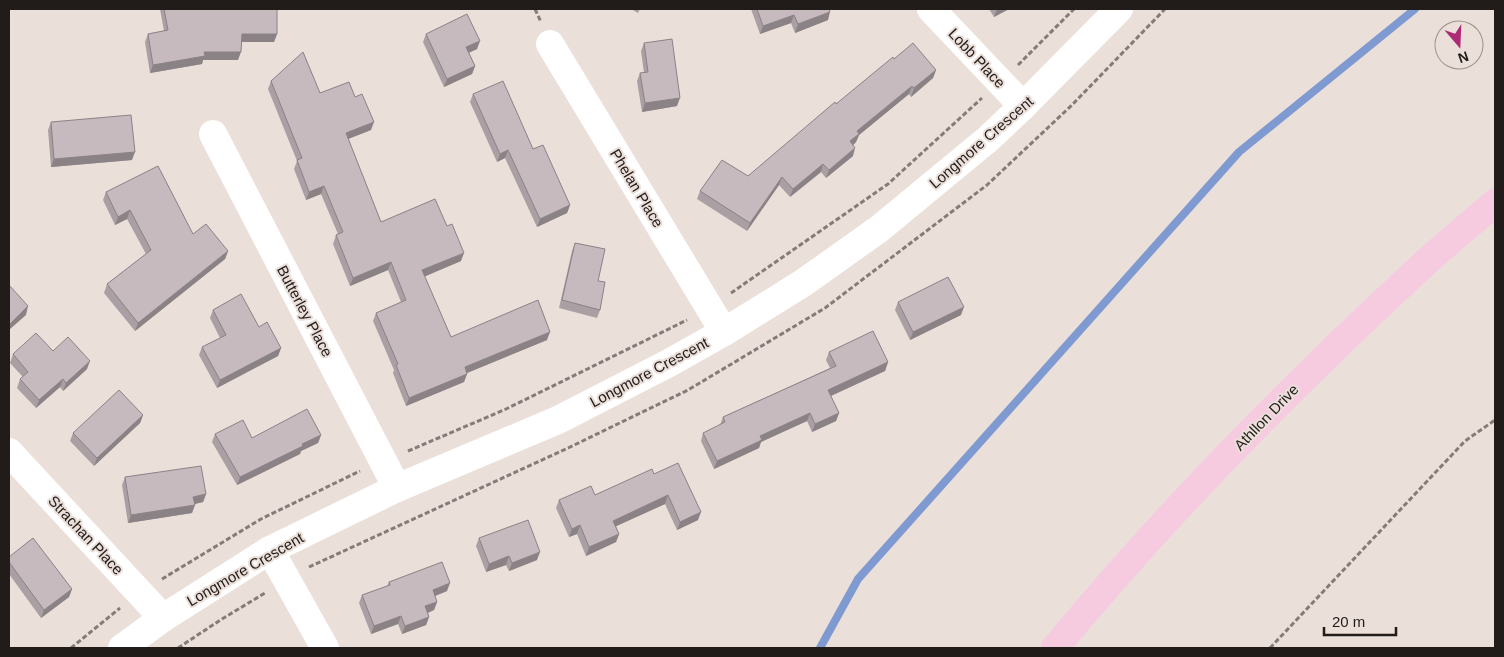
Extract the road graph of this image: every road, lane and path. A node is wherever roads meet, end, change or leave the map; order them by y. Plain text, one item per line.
1 (931, 9) edge
2 (1074, 9) edge
3 (1119, 9) edge
4 (550, 44) dead end
5 (1016, 68) dead end
6 (987, 94) dead end
7 (1023, 106) junction
8 (213, 134) dead end
9 (1495, 203) edge
10 (733, 291) dead end
11 (684, 322) dead end
12 (724, 332) junction
13 (1495, 420) edge
14 (9, 452) edge
15 (403, 453) dead end
16 (365, 469) dead end
17 (397, 488) junction
18 (270, 550) junction
19 (156, 582) dead end
20 (269, 590) dead end
21 (124, 604) dead end
22 (163, 618) junction
23 (71, 648) edge
24 (122, 648) edge
25 (178, 648) edge
26 (325, 648) edge
27 (1055, 648) edge
28 (1270, 648) edge

1 - 7 street, Lobb Place
2 - 5 path
3 - 7 street, Longmore Crescent
4 - 12 street, Phelan Place
6 - 10 path
7 - 12 street, Longmore Crescent
8 - 17 street, Butterley Place
9 - 27 main road, Athllon Drive
11 - 15 path
12 - 17 street, Longmore Crescent
13 - 28 path
14 - 22 street, Strachan Place
16 - 19 path
17 - 18 street, Longmore Crescent
18 - 22 street, Longmore Crescent
18 - 26 street
20 - 25 path
21 - 23 path
22 - 24 street, Longmore Crescent

